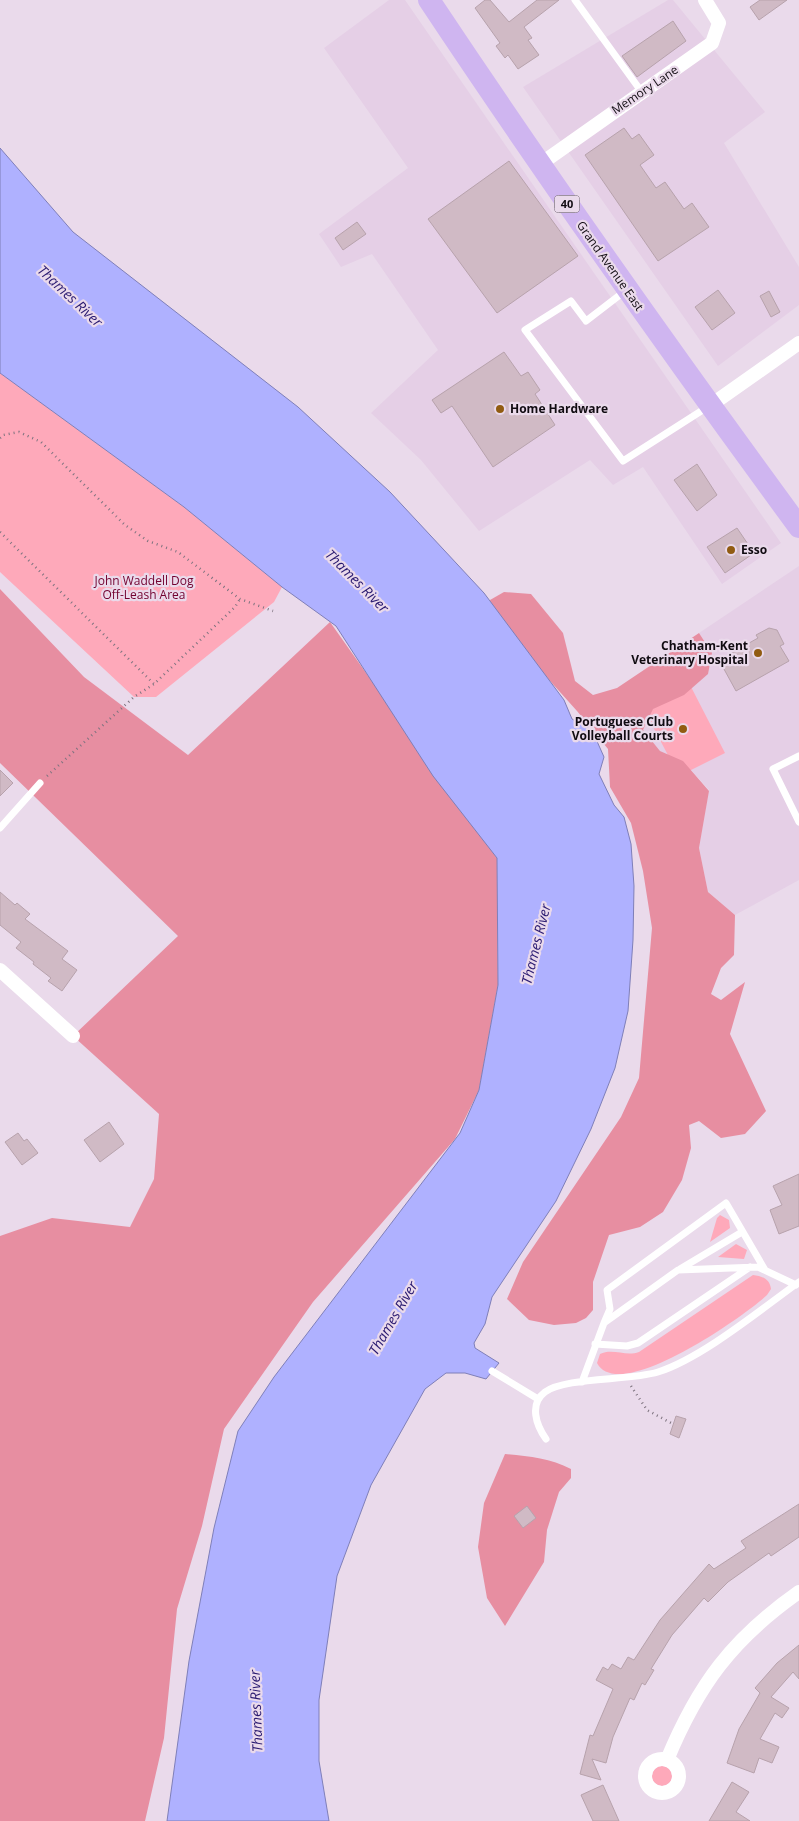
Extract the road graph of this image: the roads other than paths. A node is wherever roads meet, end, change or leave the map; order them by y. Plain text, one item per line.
1 (429, 0) edge
2 (575, 0) edge
3 (705, 0) edge
4 (641, 91) junction
5 (539, 165) junction
6 (627, 290) junction
7 (799, 343) edge
8 (711, 404) junction
9 (799, 527) edge
10 (799, 756) edge
11 (40, 783) road end
12 (799, 822) edge
13 (0, 828) edge
14 (0, 970) edge
15 (73, 1036) dead end
16 (742, 1232) junction
17 (750, 1267) junction
18 (678, 1270) junction
19 (765, 1270) junction
20 (797, 1283) edge
21 (604, 1324) junction
22 (595, 1344) junction
23 (492, 1371) dead end
24 (582, 1382) junction
25 (538, 1399) junction
26 (546, 1439) dead end
27 (799, 1592) edge
28 (667, 1760) dead end

1 - 5 main road, Grand Avenue East / 40
2 - 4 lane
3 - 4 street, Memory Lane
4 - 5 street, Memory Lane
5 - 6 main road, Grand Avenue East / 40
6 - 8 main road, Grand Avenue East / 40
6 - 8 lane
7 - 8 street
8 - 9 main road, Grand Avenue East / 40
10 - 12 lane
11 - 13 lane
14 - 15 street
16 - 18 lane
16 - 19 lane
16 - 21 lane
17 - 18 lane
17 - 19 lane
17 - 22 lane
18 - 21 lane
19 - 20 lane
20 - 24 lane
21 - 22 lane
22 - 24 lane
23 - 25 lane
24 - 25 lane
25 - 26 lane
27 - 28 street

